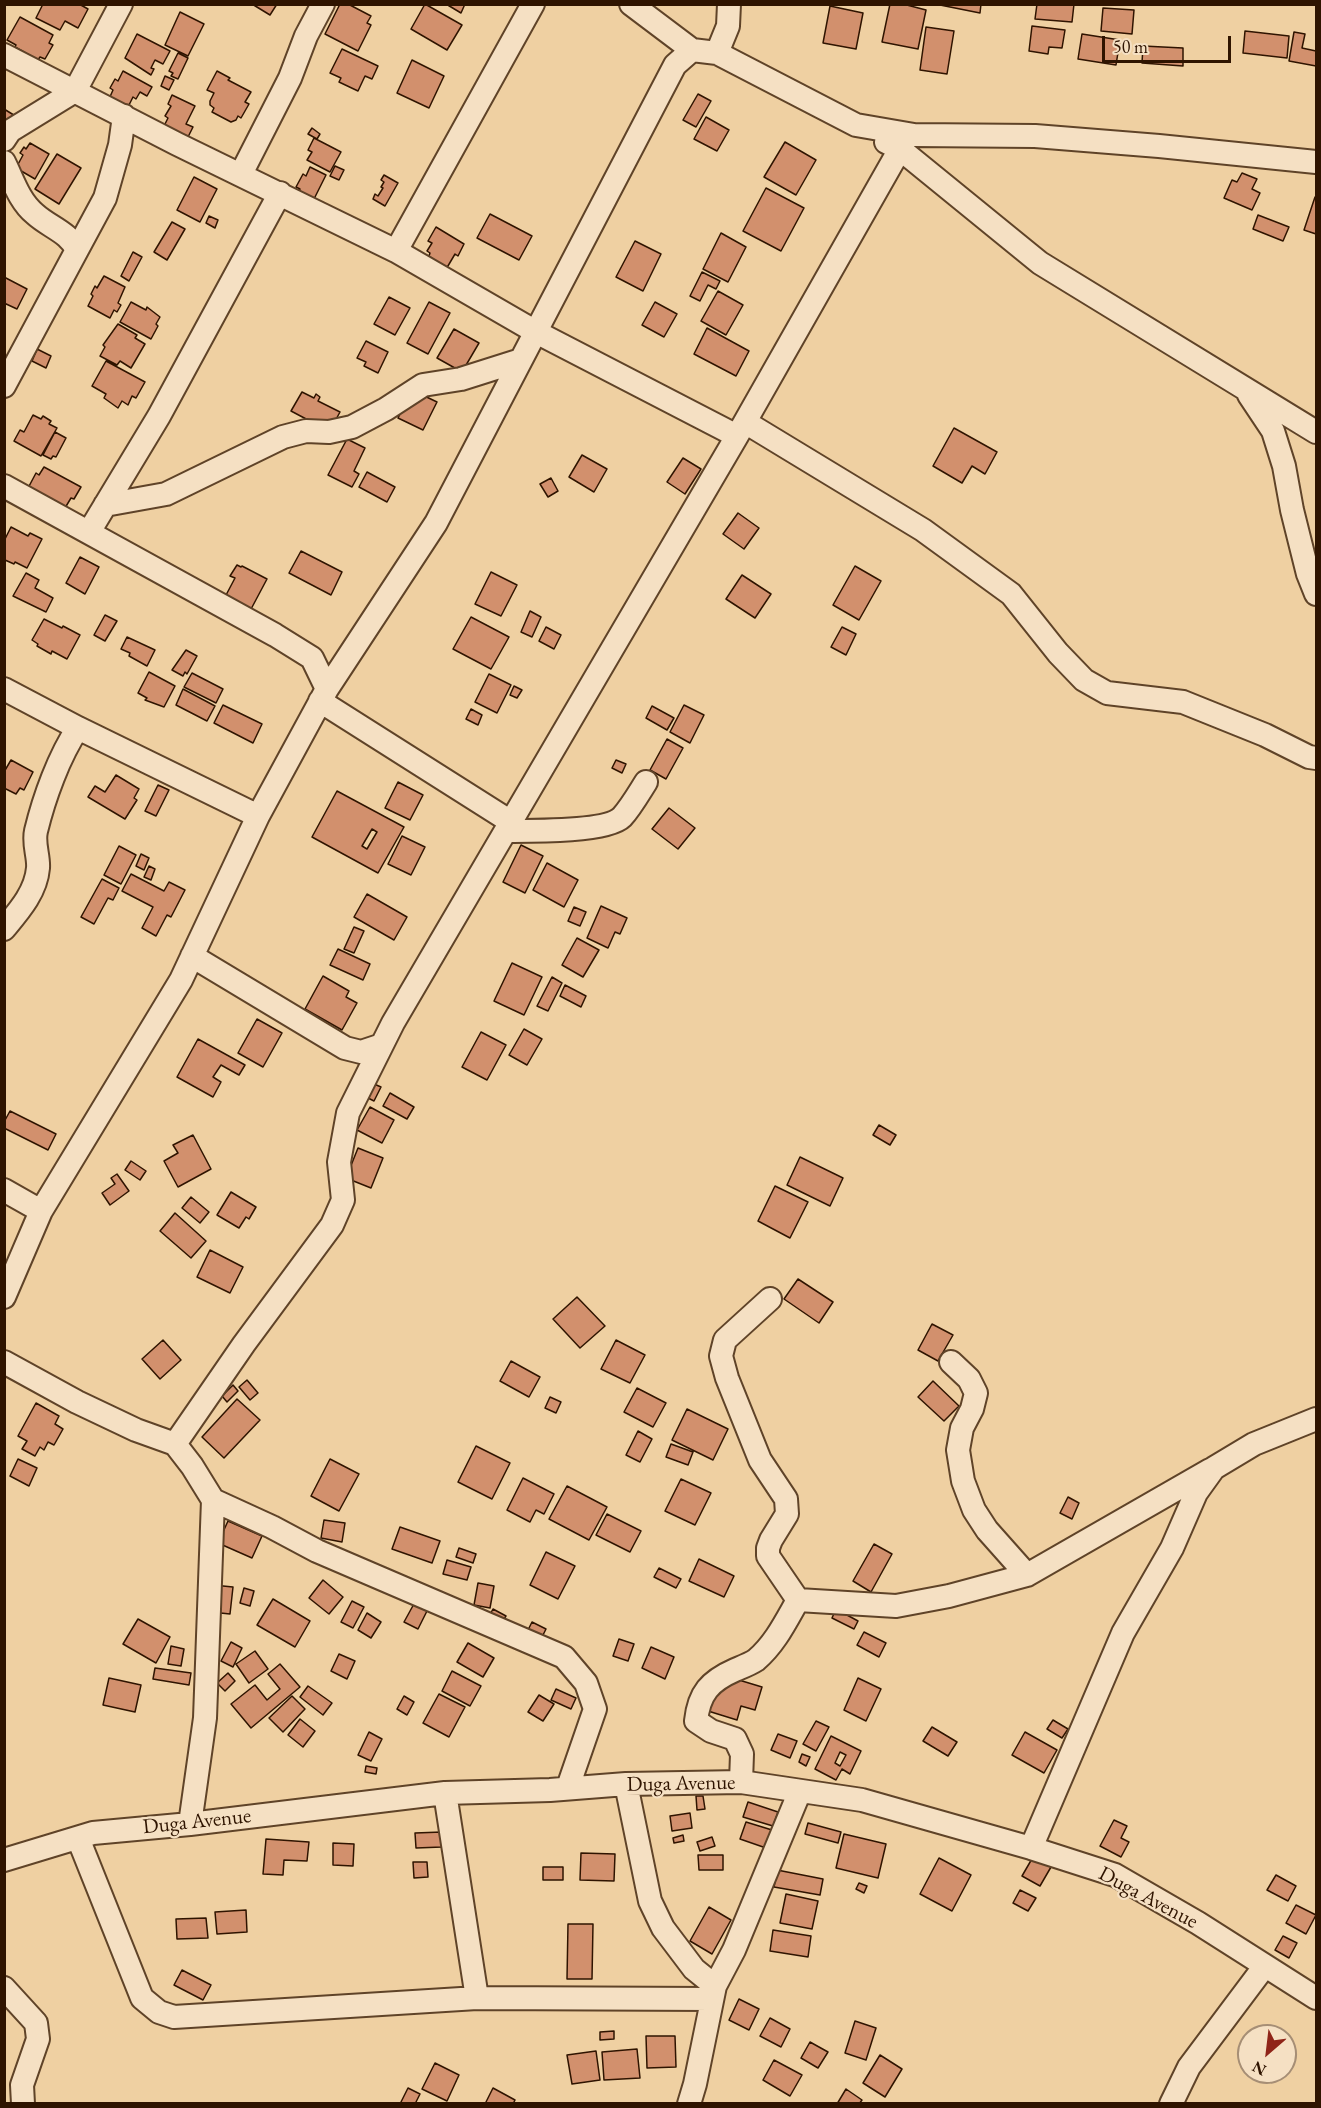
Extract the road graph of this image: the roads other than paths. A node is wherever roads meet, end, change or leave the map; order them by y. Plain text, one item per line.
1 (121, 4) edge
2 (322, 4) edge
3 (533, 4) edge
4 (631, 4) edge
5 (729, 4) edge
6 (692, 50) junction
7 (717, 53) junction
8 (4, 55) edge
9 (75, 91) junction
10 (124, 116) junction
11 (856, 125) junction
12 (4, 140) edge
13 (900, 149) junction
14 (4, 162) edge
15 (1317, 162) edge
16 (241, 174) junction
17 (280, 193) junction
18 (77, 250) junction
19 (396, 251) junction
20 (536, 332) junction
21 (521, 360) junction
22 (4, 386) edge
23 (1246, 391) junction
24 (741, 429) junction
25 (1317, 432) edge
26 (4, 486) edge
27 (105, 505) junction
28 (89, 532) junction
29 (1317, 594) edge
30 (4, 689) edge
31 (323, 695) junction
32 (78, 728) junction
33 (1317, 758) edge
34 (646, 782) dead end
35 (258, 816) junction
36 (509, 827) junction
37 (4, 928) edge
38 (192, 956) junction
39 (382, 1045) junction
40 (4, 1190) edge
41 (41, 1211) junction
42 (4, 1297) edge
43 (770, 1299) dead end
44 (4, 1362) edge
45 (951, 1362) dead end
46 (1317, 1419) edge
47 (175, 1444) junction
48 (1214, 1468) junction
49 (213, 1500) junction
50 (1027, 1575) junction
51 (798, 1600) junction
52 (741, 1782) junction
53 (626, 1784) junction
54 (568, 1787) junction
55 (800, 1791) junction
56 (446, 1793) junction
57 (190, 1824) junction
58 (78, 1838) junction
59 (1031, 1848) junction
60 (4, 1860) edge
61 (1264, 1966) junction
62 (4, 1988) edge
63 (713, 1992) junction
64 (477, 1998) junction
65 (1317, 1998) edge
66 (23, 2103) edge
67 (689, 2103) edge
68 (1171, 2103) edge

1 - 9 street
2 - 16 street
3 - 19 street
4 - 6 street
5 - 7 street
6 - 7 street
6 - 20 street
7 - 11 street
8 - 9 street
9 - 10 street
9 - 12 street
10 - 16 street
10 - 18 street
11 - 13 street
11 - 15 street
13 - 23 street
13 - 24 street
14 - 18 street
16 - 17 street
17 - 19 street
17 - 27 street
18 - 22 street
19 - 20 street
20 - 21 street
20 - 24 street
21 - 27 street
21 - 31 street
23 - 25 street
23 - 29 street
24 - 33 street
24 - 36 street
26 - 28 street
27 - 28 street
28 - 31 street
30 - 32 street
31 - 35 street
31 - 36 street
32 - 35 street
32 - 37 street
34 - 36 street
35 - 38 street
36 - 39 street
38 - 39 street
38 - 41 street
39 - 47 street
40 - 41 street
41 - 42 street
43 - 51 street
44 - 47 street
45 - 50 street
46 - 48 street
47 - 49 street
48 - 50 street
48 - 59 street
49 - 54 street
49 - 57 street
50 - 51 street
51 - 52 street
52 - 53 street, Duga Avenue
52 - 55 street, Duga Avenue
53 - 54 street, Duga Avenue
53 - 63 street
54 - 56 street, Duga Avenue
55 - 59 street, Duga Avenue
55 - 63 street
56 - 57 street, Duga Avenue
56 - 64 street
57 - 58 street, Duga Avenue
58 - 60 street, Duga Avenue
58 - 64 street
59 - 61 street, Duga Avenue
61 - 65 street, Duga Avenue
61 - 68 street
62 - 66 street
63 - 64 street
63 - 67 street

